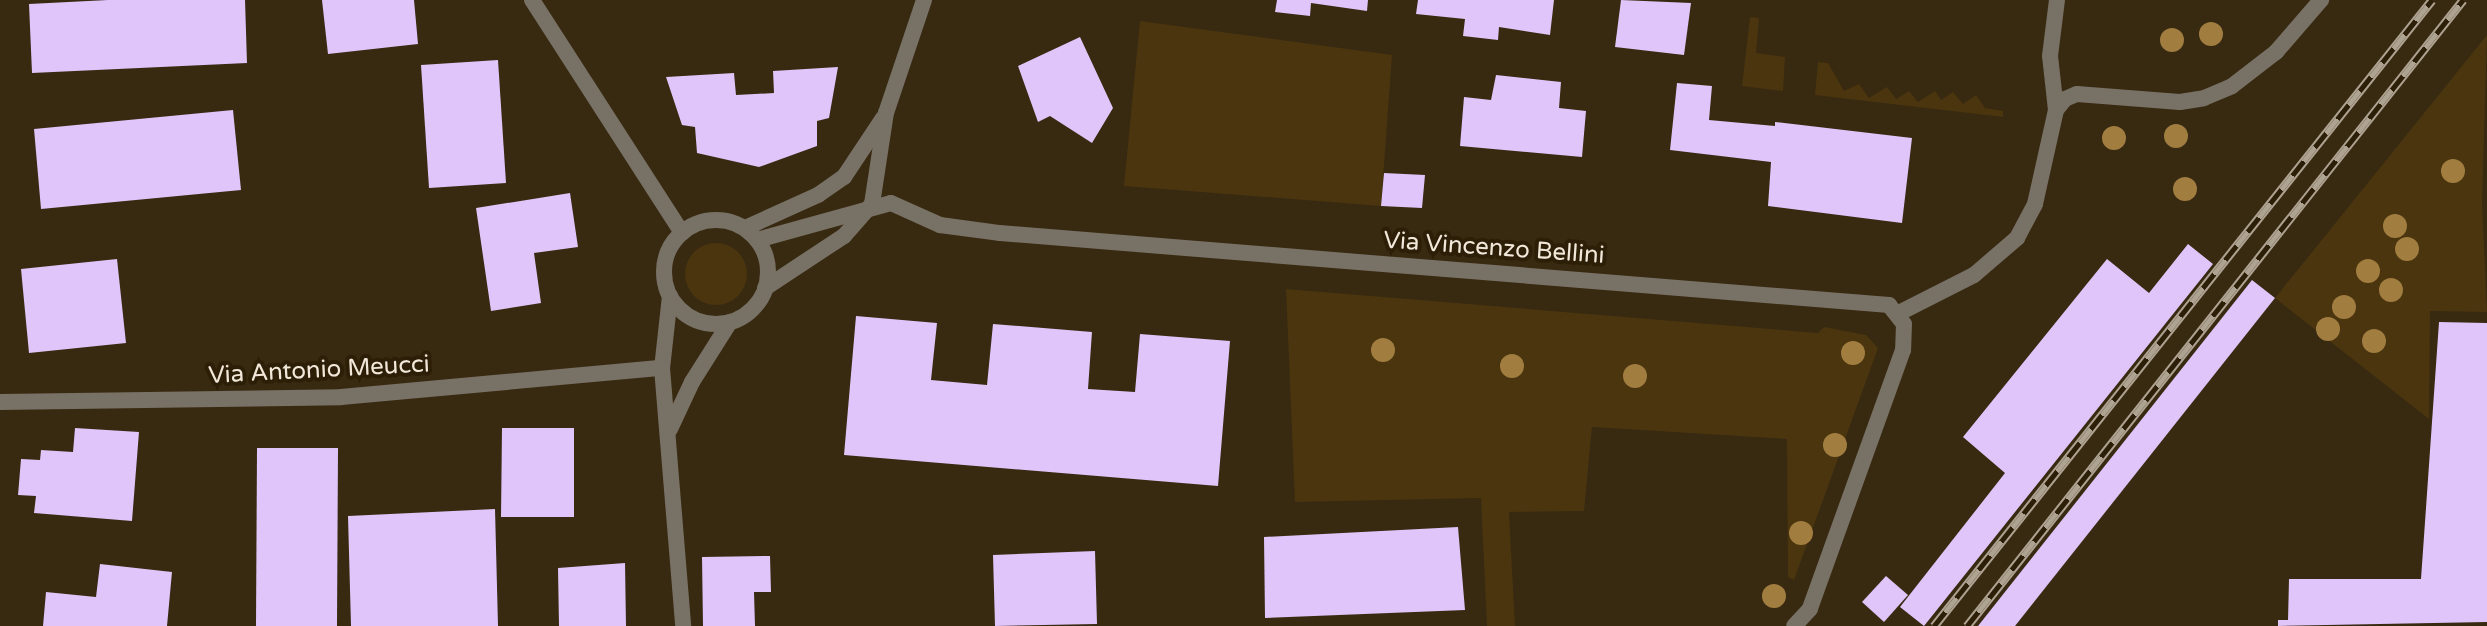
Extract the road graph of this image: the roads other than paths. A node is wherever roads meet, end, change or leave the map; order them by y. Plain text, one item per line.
1 (532, 0) edge
2 (924, 0) edge
3 (2057, 0) edge
4 (2321, 0) edge
5 (2056, 110) junction
6 (886, 113) junction
7 (872, 204) junction
8 (682, 233) junction
9 (751, 234) junction
10 (765, 288) junction
11 (670, 296) junction
12 (1899, 313) junction
13 (730, 322) junction
14 (662, 368) junction
15 (0, 402) edge
16 (670, 430) junction
17 (683, 626) edge
18 (1794, 626) edge

1 - 8 street
2 - 6 street
3 - 5 street
4 - 5 street
5 - 12 street
6 - 7 street
6 - 9 street
7 - 9 street, Via Vincenzo Bellini
7 - 10 street
7 - 12 street, Via Vincenzo Bellini
8 - 9 street
8 - 11 street
9 - 10 street
10 - 13 street
11 - 13 street
11 - 14 street
12 - 18 street
13 - 16 street
14 - 15 street, Via Antonio Meucci
14 - 16 street
16 - 17 street

